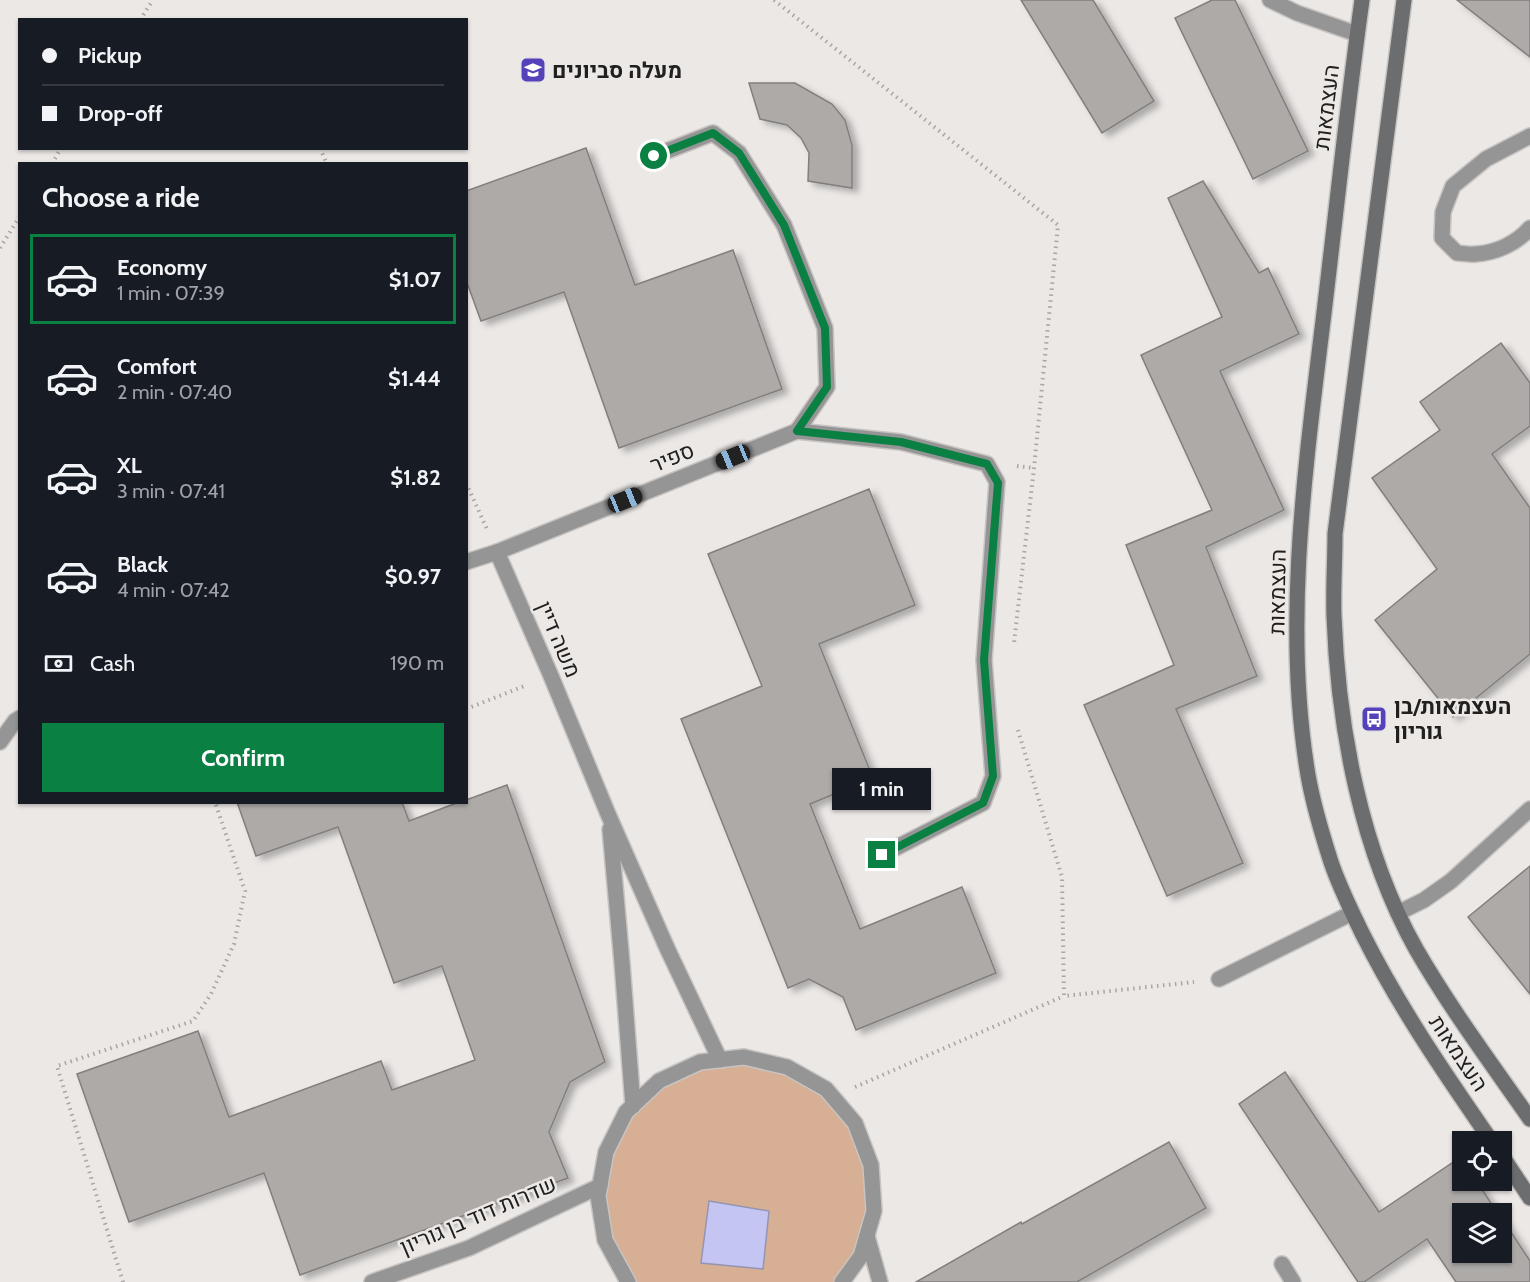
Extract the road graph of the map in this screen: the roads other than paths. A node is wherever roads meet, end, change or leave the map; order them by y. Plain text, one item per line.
1 (1270, 0) edge
2 (1362, 0) edge
3 (1404, 0) edge
4 (1357, 34) junction
5 (1530, 137) edge
6 (654, 156) dead end
7 (1530, 228) edge
8 (797, 431) junction
9 (497, 552) junction
10 (468, 561) edge
11 (18, 719) edge
12 (0, 742) edge
13 (1530, 809) edge
14 (608, 814) junction
15 (882, 855) dead end
16 (1352, 913) junction
17 (1398, 913) junction
18 (1219, 979) dead end
19 (720, 1060) junction
20 (633, 1106) junction
21 (1530, 1119) edge
22 (1485, 1131) edge
23 (1512, 1171) edge
24 (600, 1186) junction
25 (1530, 1198) edge
26 (867, 1236) junction
27 (1282, 1264) dead end
28 (372, 1282) edge
29 (628, 1282) edge
30 (842, 1282) edge
31 (880, 1282) edge
32 (1293, 1282) edge

1 - 4 street
2 - 4 main road, העצמאות
3 - 17 main road, העצמאות
4 - 16 main road, העצמאות
5 - 7 street
6 - 8 street
8 - 9 street, ספיר
8 - 15 street
9 - 10 street, ספיר
9 - 14 street, משה דיין
11 - 12 street
13 - 17 street
14 - 19 street, משה דיין
14 - 20 street, משה דיין
16 - 18 street
16 - 22 main road, העצמאות
17 - 21 main road, העצמאות
19 - 20 street
19 - 26 street
20 - 24 street
23 - 25 main road
24 - 28 street, שדרות דוד בן גוריון
24 - 29 street
26 - 30 street
26 - 31 street
27 - 32 street

